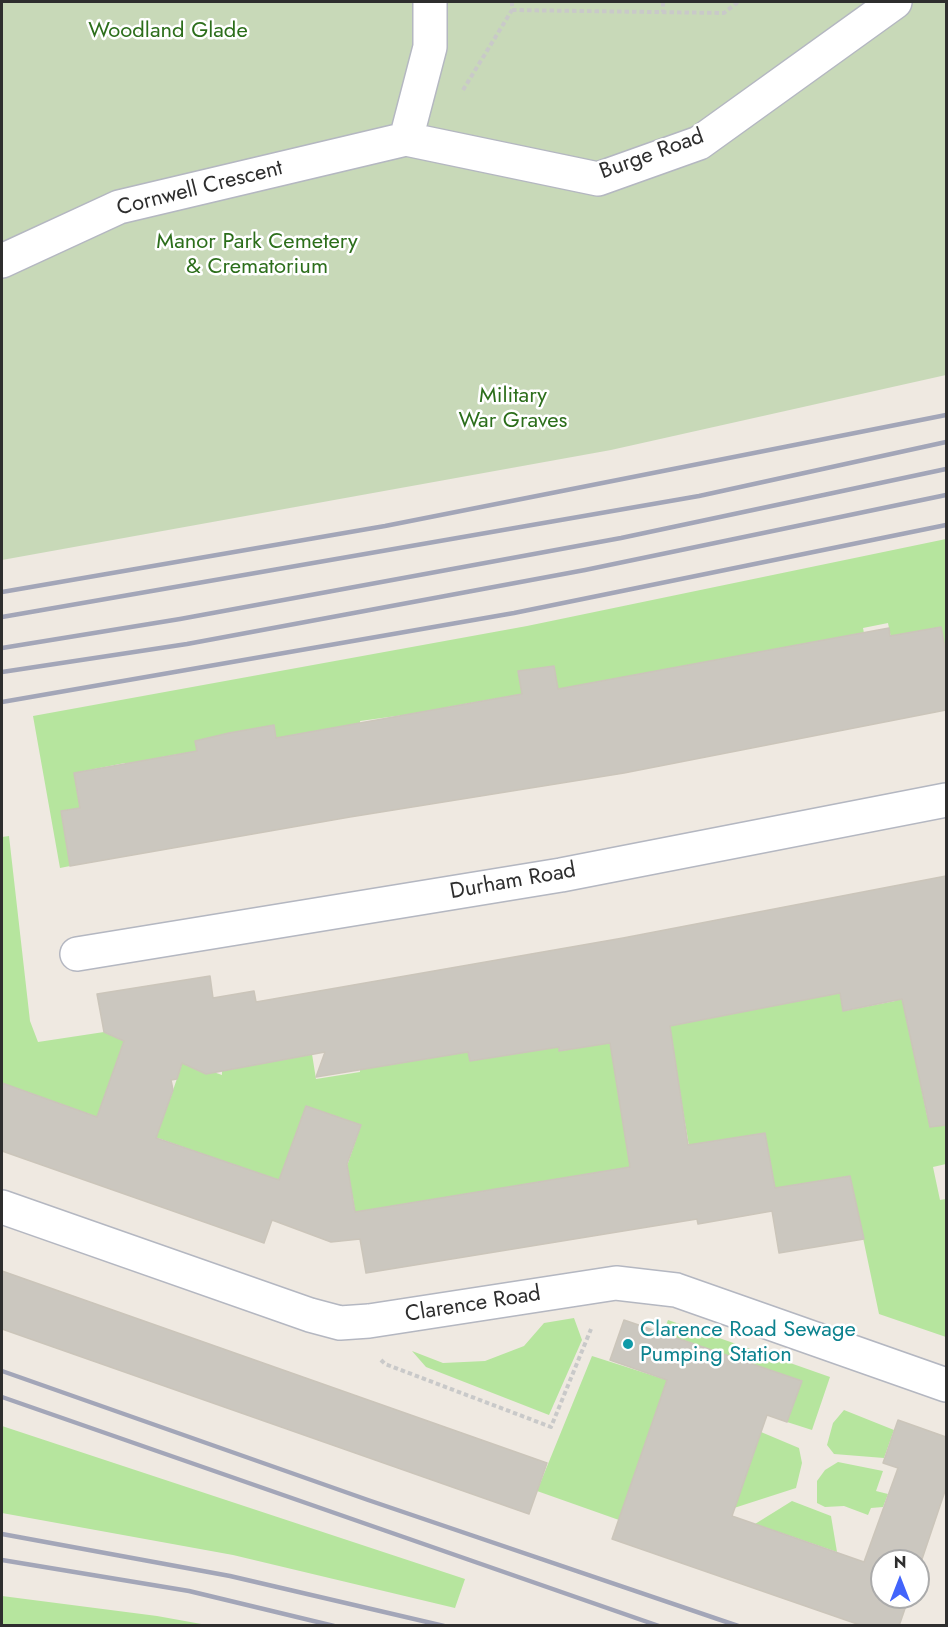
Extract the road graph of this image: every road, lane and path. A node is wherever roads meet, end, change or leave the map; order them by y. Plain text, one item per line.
1 (430, 2) edge
2 (512, 2) edge
3 (663, 2) edge
4 (738, 2) edge
5 (895, 2) edge
6 (663, 12) junction
7 (406, 139) junction
8 (2, 261) edge
9 (946, 800) edge
10 (77, 954) dead end
11 (2, 1207) edge
12 (596, 1318) dead end
13 (378, 1356) dead end
14 (946, 1385) edge

1 - 7 street
2 - 6 path
3 - 6 path
4 - 6 path
5 - 7 street, Burge Road
7 - 8 street, Cornwell Crescent
9 - 10 street, Durham Road
11 - 14 street, Clarence Road
12 - 13 path

